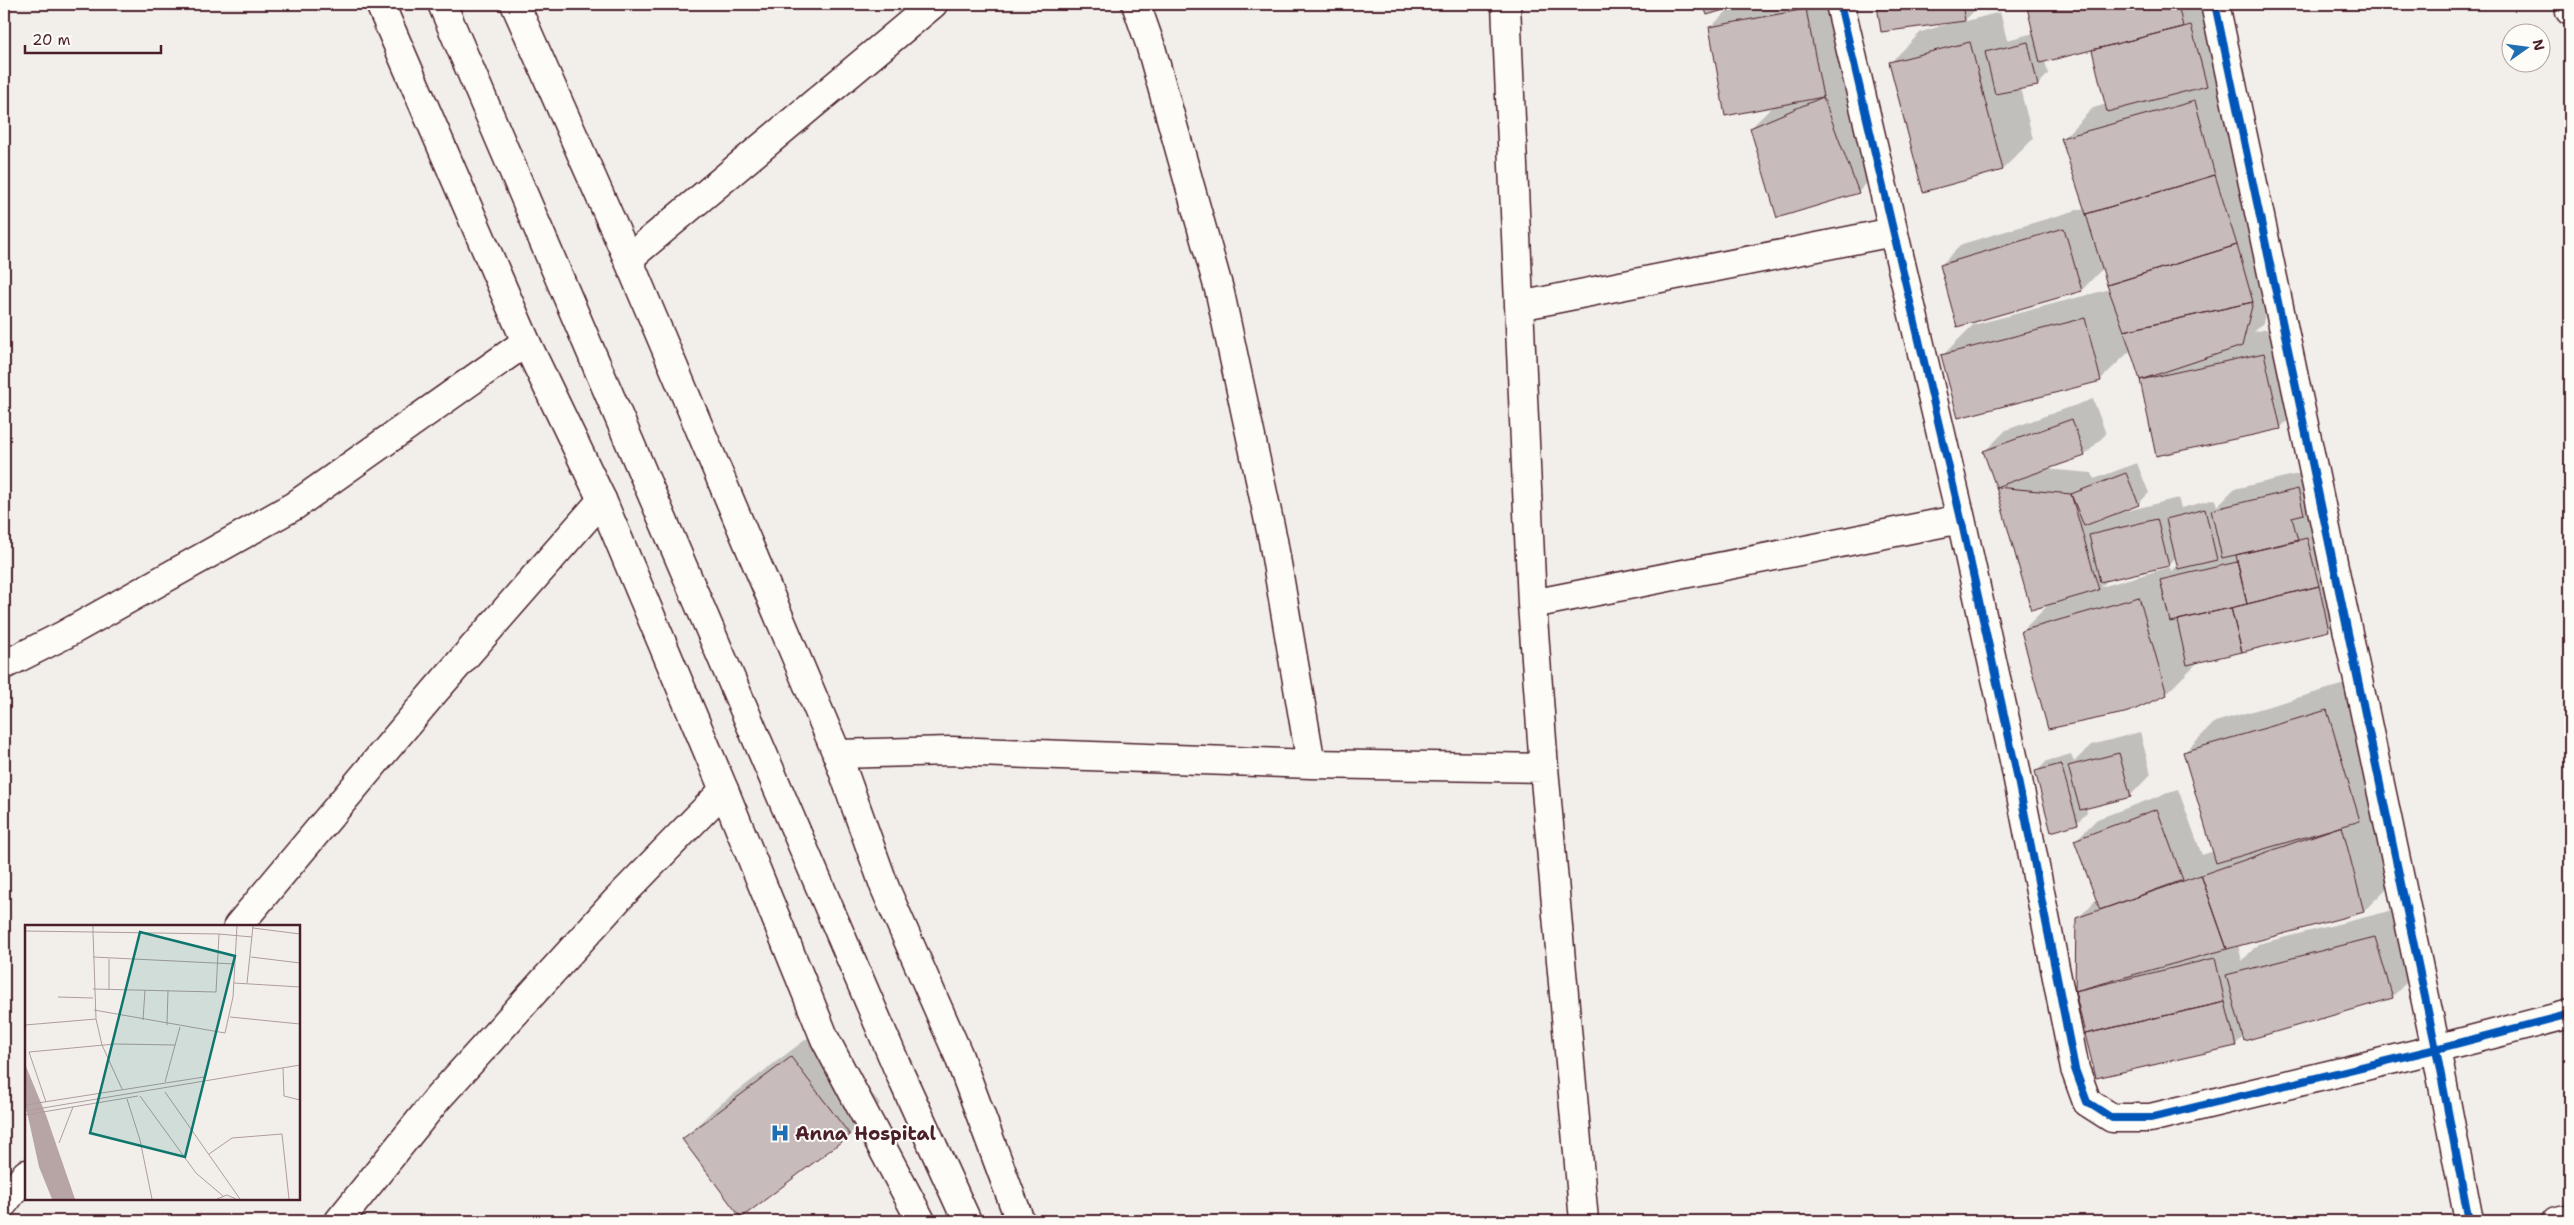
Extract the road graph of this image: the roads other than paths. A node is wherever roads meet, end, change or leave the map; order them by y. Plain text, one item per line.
1 (380, 4) edge
2 (442, 4) edge
3 (515, 4) edge
4 (933, 4) edge
5 (1136, 4) edge
6 (1506, 4) edge
7 (1840, 4) edge
8 (2215, 4) edge
9 (2568, 4) edge
10 (2570, 11) edge
11 (1893, 232) junction
12 (628, 259) junction
13 (1519, 306) junction
14 (526, 342) junction
15 (602, 500) junction
16 (1961, 519) junction
17 (1532, 604) junction
18 (4, 665) edge
19 (837, 754) junction
20 (1311, 764) junction
21 (1544, 768) junction
22 (724, 790) junction
23 (239, 925) edge
24 (2570, 1014) edge
25 (2436, 1050) junction
26 (25, 1175) edge
27 (4, 1203) edge
28 (2570, 1218) edge
29 (339, 1221) edge
30 (921, 1221) edge
31 (967, 1221) edge
32 (1020, 1221) edge
33 (1584, 1221) edge
34 (2469, 1221) edge
35 (2557, 1221) edge

1 - 14 street
2 - 31 street
3 - 12 street
4 - 12 street
5 - 20 street
6 - 13 street
7 - 11 street
8 - 25 street
9 - 10 street
11 - 13 street
11 - 16 street
12 - 19 street
13 - 17 street
14 - 15 street
14 - 18 street
15 - 22 street
15 - 23 street
16 - 17 street
16 - 25 street
17 - 21 street
19 - 20 street
19 - 32 street
20 - 21 street
21 - 33 street
22 - 29 street
22 - 30 street
24 - 25 street
25 - 34 street
26 - 27 street
28 - 35 street

